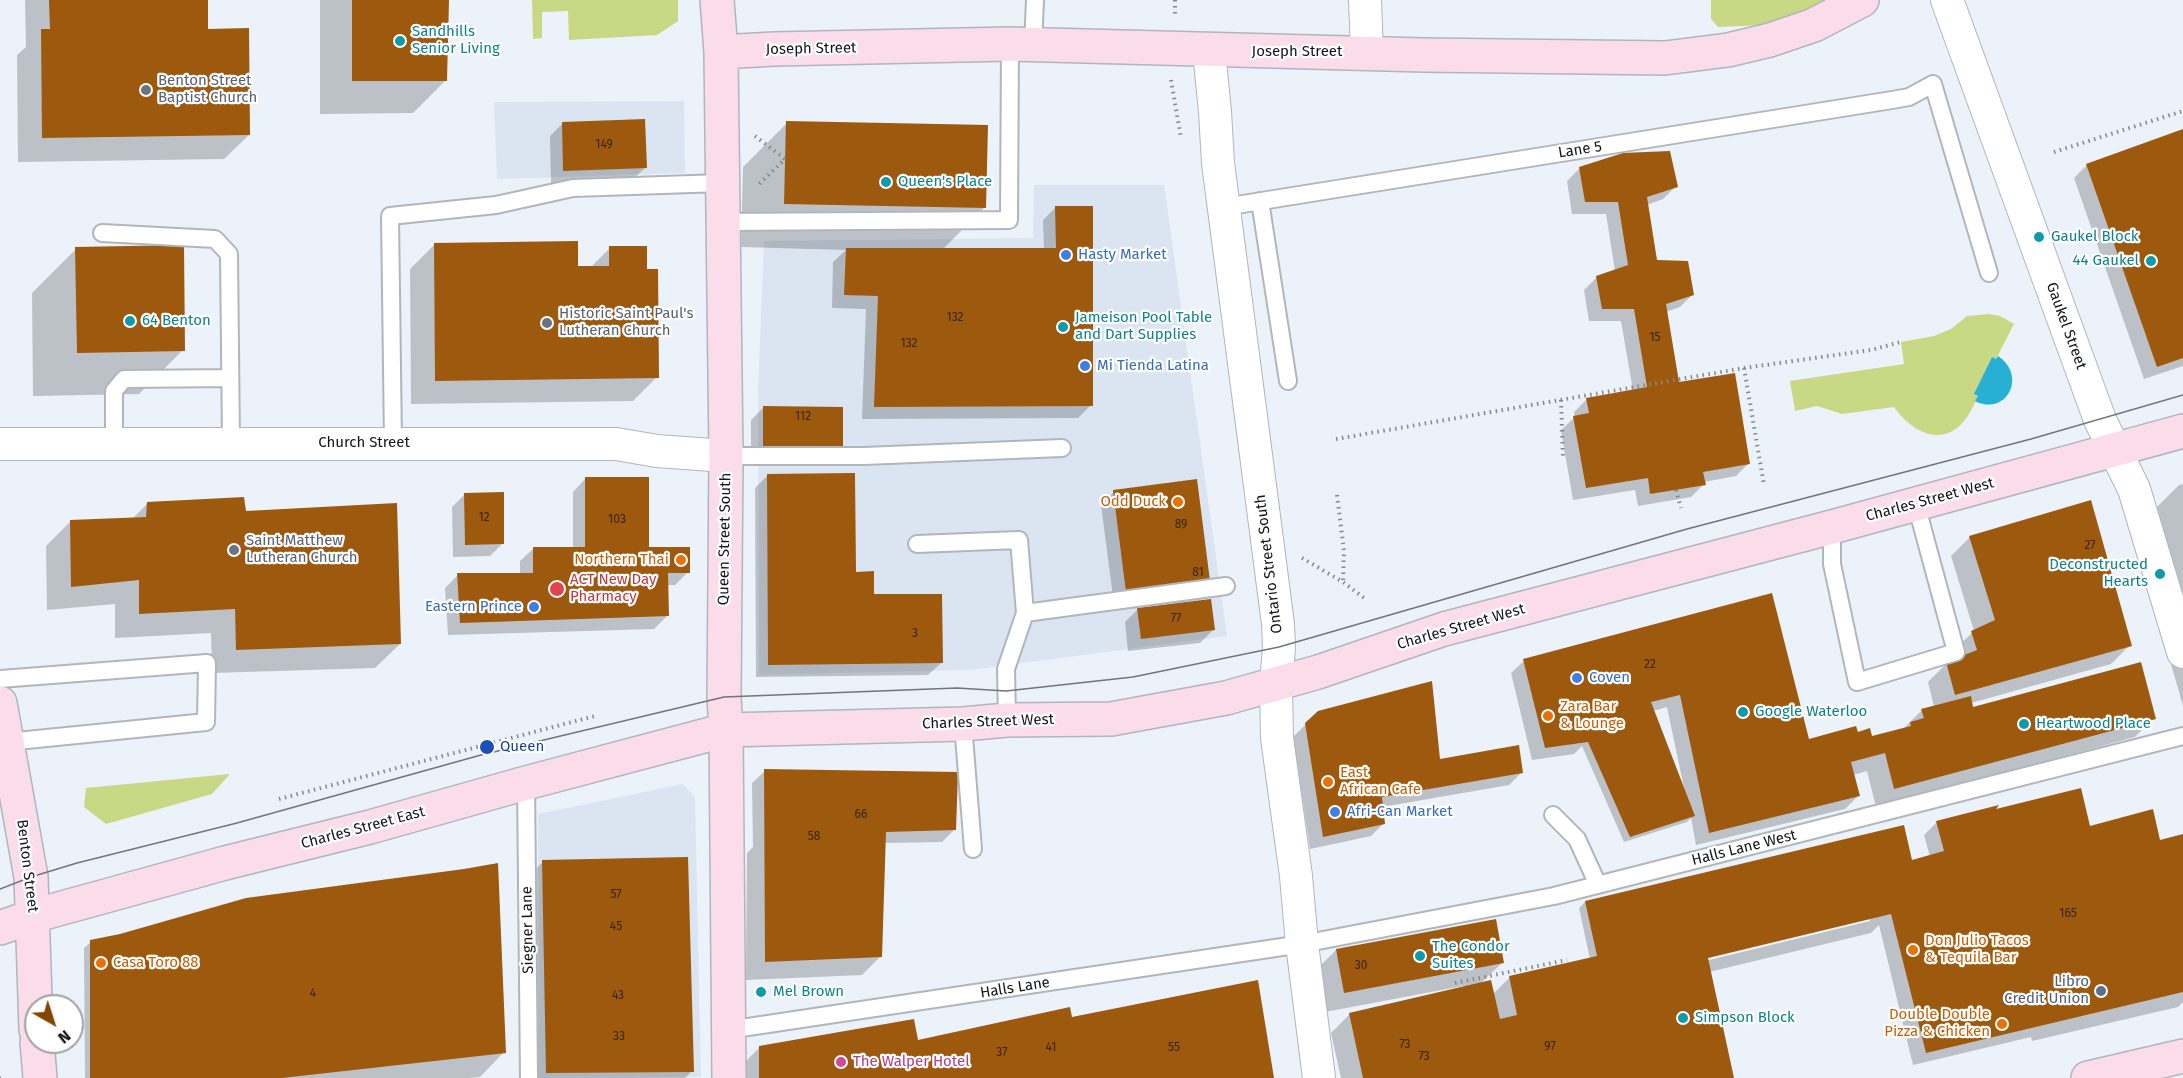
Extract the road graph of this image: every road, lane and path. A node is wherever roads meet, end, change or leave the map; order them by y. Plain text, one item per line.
1 (717, 0) edge
2 (1035, 0) edge
3 (1365, 0) edge
4 (1862, 0) edge
5 (1947, 0) edge
6 (1022, 45) junction
7 (1209, 51) junction
8 (721, 52) junction
9 (1367, 52) junction
10 (2183, 111) edge
11 (755, 136) dead end
12 (2054, 152) dead end
13 (722, 183) junction
14 (755, 188) dead end
15 (1260, 201) junction
16 (1224, 207) junction
17 (723, 222) junction
18 (102, 233) dead end
19 (1989, 273) dead end
20 (1901, 342) dead end
21 (1744, 368) junction
22 (230, 378) junction
23 (1288, 381) dead end
24 (1561, 400) junction
25 (2183, 431) edge
26 (1336, 439) dead end
27 (231, 443) junction
28 (393, 443) junction
29 (0, 444) edge
30 (114, 444) junction
31 (1062, 448) dead end
32 (2114, 450) junction
33 (726, 456) junction
34 (1563, 458) dead end
35 (1764, 485) dead end
36 (1676, 490) dead end
37 (1337, 495) dead end
38 (1916, 504) junction
39 (1681, 508) dead end
40 (1832, 527) junction
41 (917, 544) dead end
42 (1293, 553) dead end
43 (1343, 582) junction
44 (1226, 586) dead end
45 (1365, 598) dead end
46 (1025, 614) junction
47 (2183, 652) edge
48 (0, 680) edge
49 (1276, 684) junction
50 (0, 703) edge
51 (595, 716) dead end
52 (1007, 720) junction
53 (963, 724) junction
54 (726, 730) junction
55 (2183, 736) edge
56 (7, 742) junction
57 (526, 783) junction
58 (279, 799) dead end
59 (1553, 815) dead end
60 (973, 849) dead end
61 (1598, 885) junction
62 (33, 916) junction
63 (0, 928) edge
64 (1302, 944) junction
65 (1567, 960) dead end
66 (1455, 983) dead end
67 (35, 994) edge
68 (728, 1030) junction
69 (38, 1054) edge
70 (2183, 1056) edge
71 (2144, 1072) edge
72 (40, 1078) edge
73 (529, 1078) edge
74 (729, 1078) edge
75 (1319, 1078) edge
76 (2088, 1078) edge

1 - 8 main road, Queen Street South
2 - 6 lane
3 - 9 street
4 - 9 main road, Joseph Street
5 - 32 street, Gaukel Street
6 - 7 main road, Joseph Street
6 - 8 main road, Joseph Street
6 - 17 lane
7 - 9 main road, Joseph Street
7 - 16 street, Ontario Street South
8 - 13 main road, Queen Street South
10 - 12 path
11 - 14 path
13 - 17 main road, Queen Street South
13 - 28 lane
15 - 16 lane, Lane 5
15 - 19 lane, Lane 5
15 - 23 lane
16 - 49 street, Ontario Street South
17 - 33 main road, Queen Street South
18 - 22 lane
20 - 21 path
21 - 24 path
21 - 35 path
22 - 27 lane
22 - 30 lane
24 - 26 path
24 - 34 path
25 - 32 main road, Charles Street West
27 - 28 street, Church Street
27 - 30 street, Church Street
28 - 33 street, Church Street
29 - 30 street, Church Street
31 - 33 lane
32 - 38 main road, Charles Street West
32 - 47 street, Gaukel Street
33 - 54 main road, Queen Street South
36 - 39 path
37 - 43 path
38 - 40 main road, Charles Street West
38 - 40 lane
40 - 49 main road, Charles Street West
41 - 46 lane
42 - 43 path
43 - 45 path
44 - 46 lane
46 - 52 lane
48 - 56 lane
49 - 52 main road, Charles Street West
49 - 64 street, Ontario Street South
50 - 56 main road, Benton Street
51 - 58 path
52 - 53 main road, Charles Street West
53 - 54 main road, Charles Street West
53 - 60 lane
54 - 57 main road, Charles Street East
54 - 68 main road, Queen Street South
55 - 61 lane, Halls Lane West
56 - 62 main road, Benton Street
57 - 62 main road, Charles Street East
57 - 73 lane, Siegner Lane
59 - 61 lane
61 - 64 lane, Halls Lane West
62 - 63 main road, Charles Street East
62 - 67 main road, Benton Street
64 - 68 lane, Halls Lane
64 - 75 street, Ontario Street South
65 - 66 path
68 - 74 main road, Queen Street South
69 - 72 main road
70 - 71 main road
71 - 76 main road

